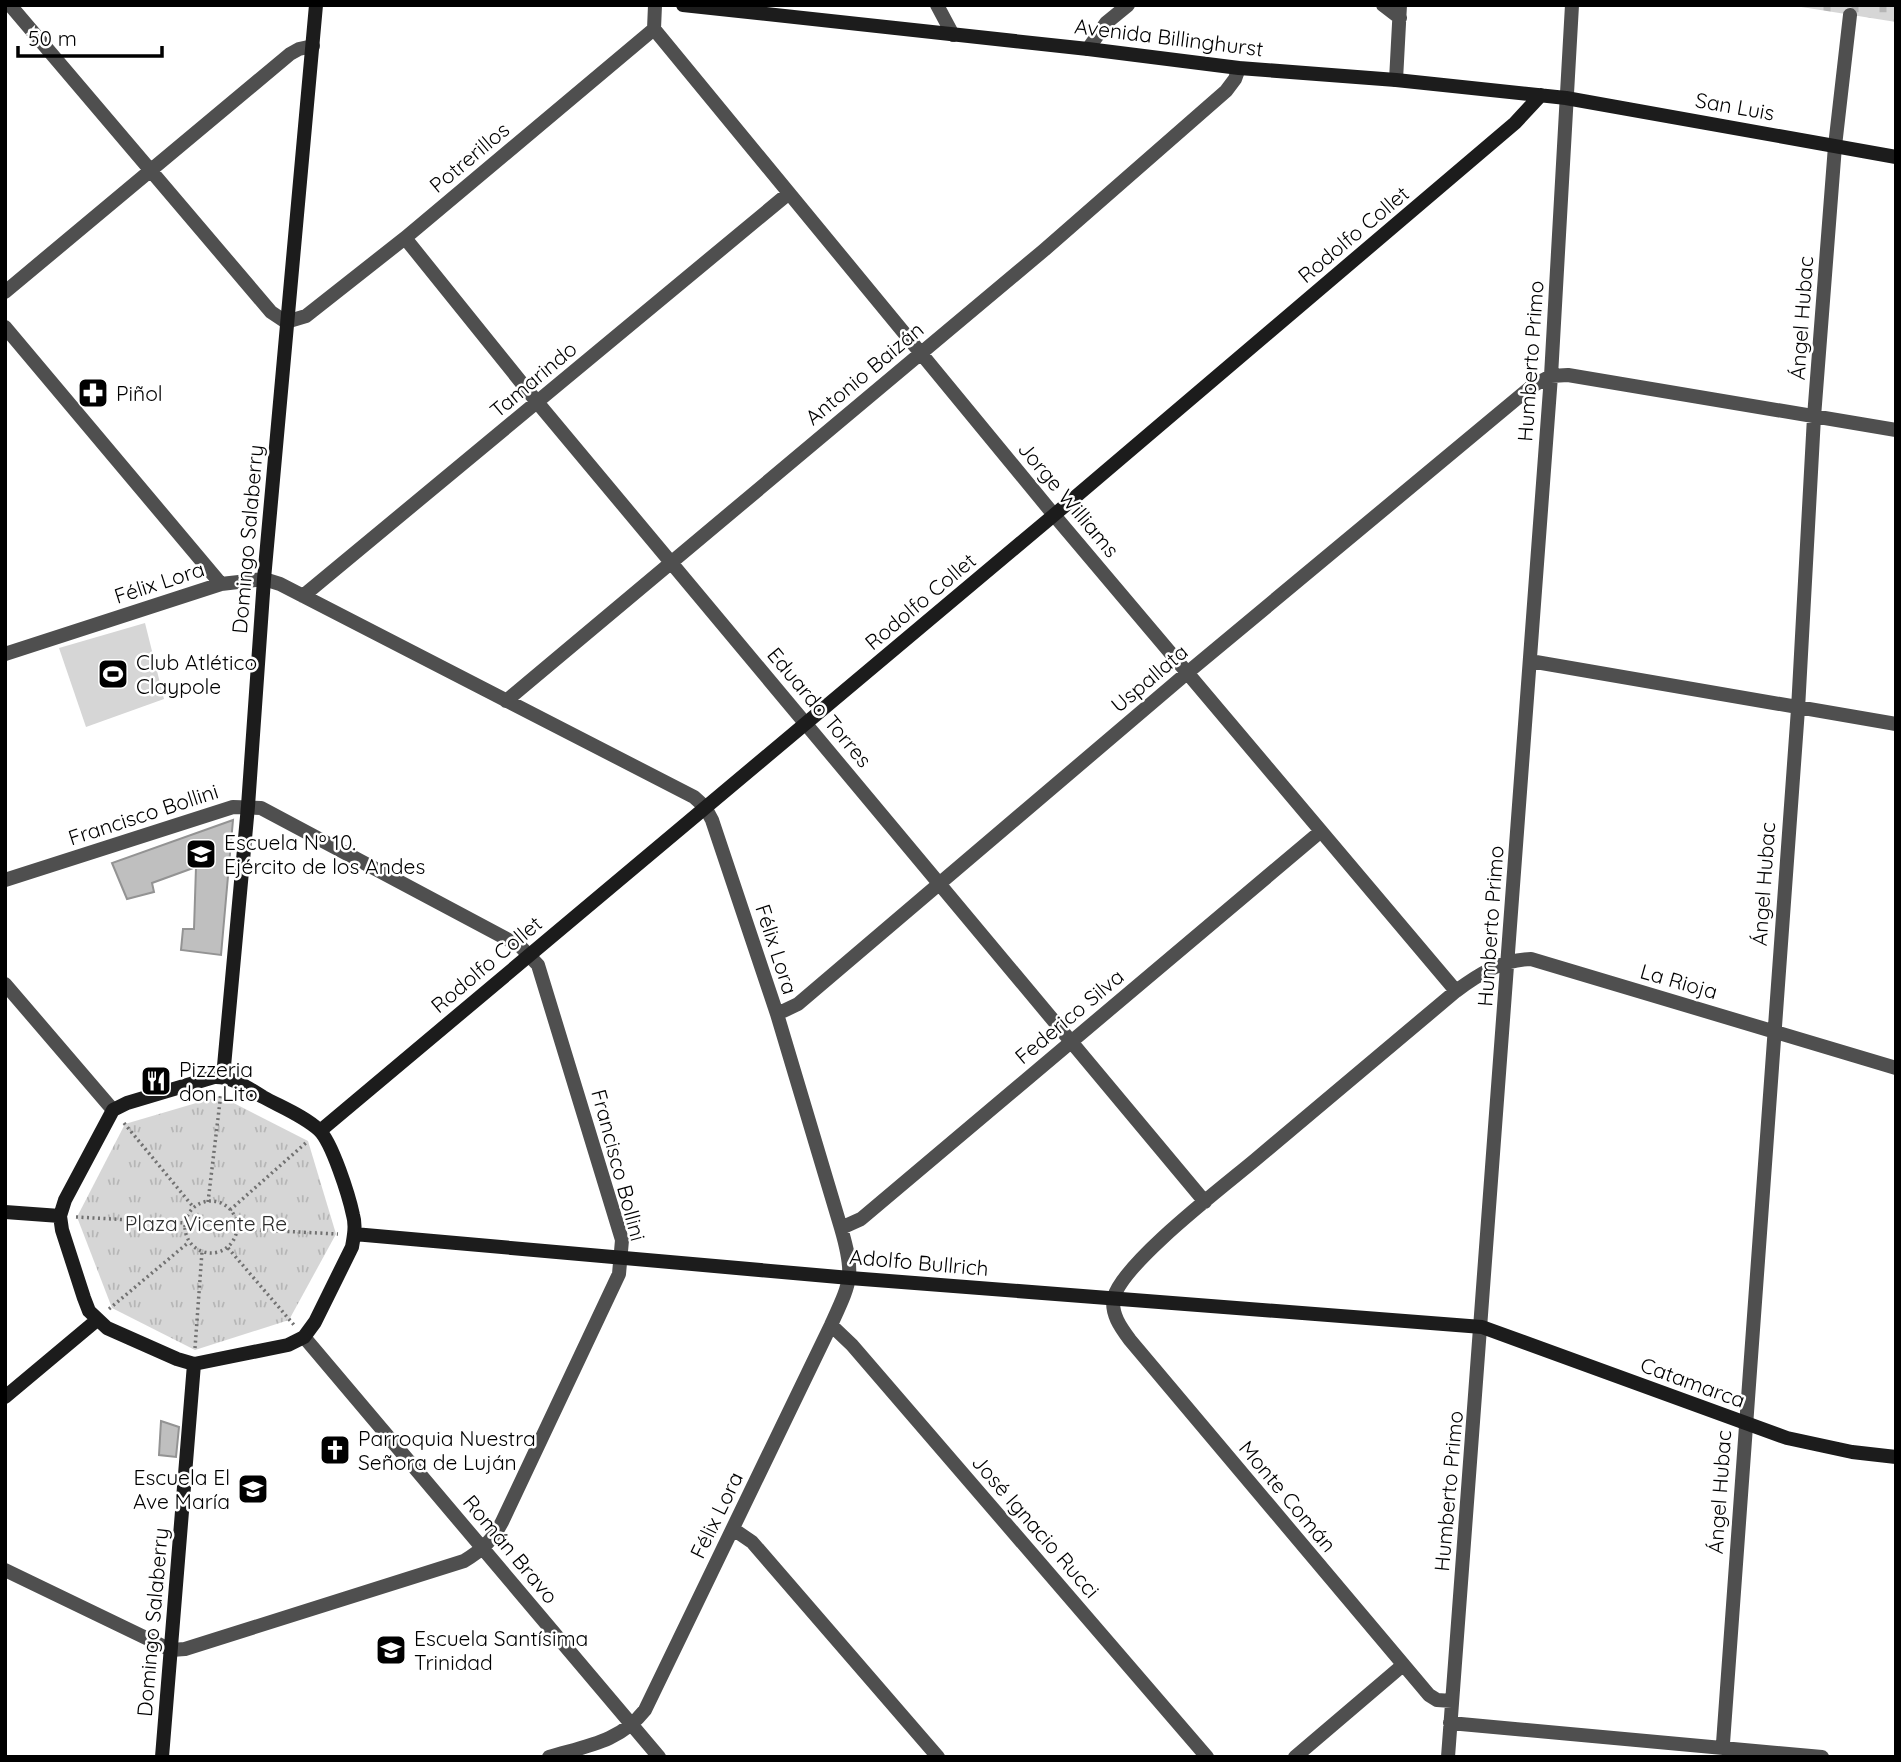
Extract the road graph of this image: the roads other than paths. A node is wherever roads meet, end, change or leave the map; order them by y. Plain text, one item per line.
1 (10, 5) edge
2 (316, 5) edge
3 (655, 5) edge
4 (683, 5) edge
5 (937, 5) edge
6 (1128, 5) edge
7 (1383, 5) edge
8 (1572, 5) edge
9 (720, 7) edge
10 (1400, 12) edge
11 (1850, 15) dead end
12 (654, 29) junction
13 (953, 35) junction
14 (313, 46) junction
15 (1088, 49) junction
16 (1239, 68) junction
17 (1396, 80) junction
18 (1541, 95) junction
19 (1566, 98) junction
20 (1835, 145) junction
21 (1896, 157) edge
22 (149, 171) junction
23 (789, 193) junction
24 (405, 238) junction
25 (5, 292) edge
26 (286, 322) junction
27 (5, 327) edge
28 (921, 352) junction
29 (1551, 376) junction
30 (537, 402) junction
31 (1814, 417) junction
32 (1896, 430) edge
33 (1054, 515) junction
34 (673, 563) junction
35 (264, 579) junction
36 (221, 584) junction
37 (303, 596) junction
38 (5, 654) edge
39 (1530, 661) junction
40 (1187, 673) junction
41 (506, 701) junction
42 (1797, 709) junction
43 (807, 724) junction
44 (1896, 724) edge
45 (248, 806) junction
46 (705, 807) junction
47 (1320, 832) junction
48 (5, 880) edge
49 (940, 883) junction
50 (530, 954) junction
51 (1508, 962) junction
52 (5, 984) edge
53 (1455, 991) junction
54 (777, 1014) junction
55 (1774, 1031) junction
56 (1071, 1042) junction
57 (1896, 1068) edge
58 (223, 1077) junction
59 (113, 1110) junction
60 (320, 1131) junction
61 (1205, 1202) junction
62 (5, 1212) edge
63 (60, 1216) junction
64 (841, 1228) junction
65 (354, 1234) junction
66 (622, 1258) junction
67 (850, 1278) junction
68 (1113, 1299) junction
69 (97, 1320) junction
70 (831, 1325) junction
71 (1482, 1327) junction
72 (304, 1337) junction
73 (194, 1364) junction
74 (5, 1397) edge
75 (1745, 1423) junction
76 (1896, 1457) edge
77 (733, 1529) junction
78 (484, 1549) junction
79 (5, 1570) edge
80 (171, 1650) junction
81 (1403, 1665) junction
82 (1452, 1701) junction
83 (1450, 1723) junction
84 (633, 1726) junction
85 (1722, 1753) edge
86 (162, 1757) edge
87 (549, 1757) edge
88 (659, 1757) edge
89 (938, 1757) edge
90 (1207, 1757) edge
91 (1295, 1757) edge
92 (1448, 1757) edge
93 (1822, 1757) edge

1 - 22 street
2 - 14 street, Domingo Salaberry
3 - 12 street
4 - 9 street, Avenida Billinghurst
5 - 13 street
6 - 15 street
7 - 10 street
8 - 19 street, Humberto Primo
9 - 13 street, Avenida Billinghurst
10 - 17 street
11 - 20 street, Ángel Hubac
12 - 23 street, Jorge Williams
12 - 24 street, Potrerillos
13 - 15 street, Avenida Billinghurst
14 - 22 street
14 - 26 street, Domingo Salaberry
15 - 16 street, Avenida Billinghurst
16 - 17 street, Avenida Billinghurst
16 - 28 street, Antonio Baizán
17 - 18 street, Avenida Billinghurst
18 - 19 street, Avenida Billinghurst
18 - 33 street, Rodolfo Collet
19 - 20 street, San Luis
19 - 29 street, Humberto Primo
20 - 21 street, San Luis
20 - 31 street, Ángel Hubac
22 - 25 street
22 - 26 street
23 - 28 street, Jorge Williams
23 - 30 street, Tamarindo
24 - 26 street, Potrerillos
24 - 30 street, Eduardo Torres
26 - 35 street, Domingo Salaberry
27 - 36 street
28 - 33 street, Jorge Williams
28 - 34 street, Antonio Baizán
29 - 31 street
29 - 39 street, Humberto Primo
29 - 40 street, Uspallata
30 - 34 street, Eduardo Torres
30 - 37 street, Tamarindo
31 - 32 street
31 - 42 street, Ángel Hubac
33 - 40 street, Jorge Williams
33 - 43 street, Rodolfo Collet
34 - 41 street, Antonio Baizán
34 - 43 street, Eduardo Torres
35 - 36 street, Félix Lora
35 - 37 street, Félix Lora
35 - 45 street, Domingo Salaberry
36 - 38 street, Félix Lora
37 - 41 street, Félix Lora
39 - 42 street
39 - 51 street, Humberto Primo
40 - 47 street, Jorge Williams
40 - 49 street, Uspallata
41 - 46 street, Félix Lora
42 - 44 street
42 - 55 street, Ángel Hubac
43 - 46 street, Rodolfo Collet
43 - 49 street, Eduardo Torres
45 - 48 street, Francisco Bollini
45 - 50 street, Francisco Bollini
45 - 58 street, Domingo Salaberry
46 - 50 street, Rodolfo Collet
46 - 54 street, Félix Lora
47 - 53 street, Jorge Williams
47 - 56 street, Federico Silva
49 - 54 street, Uspallata
49 - 56 street, Eduardo Torres
50 - 60 street, Rodolfo Collet
50 - 66 street, Francisco Bollini
51 - 53 street, La Rioja
51 - 55 street, La Rioja
51 - 71 street, Humberto Primo
52 - 59 street
53 - 61 street, La Rioja
54 - 64 street, Félix Lora
55 - 57 street, La Rioja
55 - 75 street, Ángel Hubac
56 - 61 street, Eduardo Torres
56 - 64 street, Federico Silva
58 - 59 street
58 - 60 street
59 - 63 street
60 - 65 street
61 - 68 street, La Rioja
62 - 63 street
63 - 69 street
64 - 67 street, Félix Lora
65 - 66 street, Adolfo Bullrich
65 - 72 street
66 - 67 street, Adolfo Bullrich
66 - 78 street, Francisco Bollini
67 - 68 street, Adolfo Bullrich
67 - 70 street, Félix Lora
68 - 71 street, Adolfo Bullrich
68 - 81 street, Monte Comán
69 - 73 street
69 - 74 street
70 - 77 street, Félix Lora
70 - 90 street, José Ignacio Rucci
71 - 75 street, Catamarca
71 - 82 street, Humberto Primo
72 - 73 street
72 - 78 street, Román Bravo
73 - 80 street, Domingo Salaberry
75 - 76 street, Catamarca
75 - 85 street, Ángel Hubac
77 - 84 street, Félix Lora
77 - 89 street
78 - 80 street
78 - 84 street, Román Bravo
79 - 80 street
80 - 86 street, Domingo Salaberry
81 - 82 street, Monte Comán
81 - 91 street
82 - 83 street, Humberto Primo
83 - 85 street
83 - 92 street, Humberto Primo
84 - 87 street
84 - 88 street, Román Bravo
85 - 93 street

